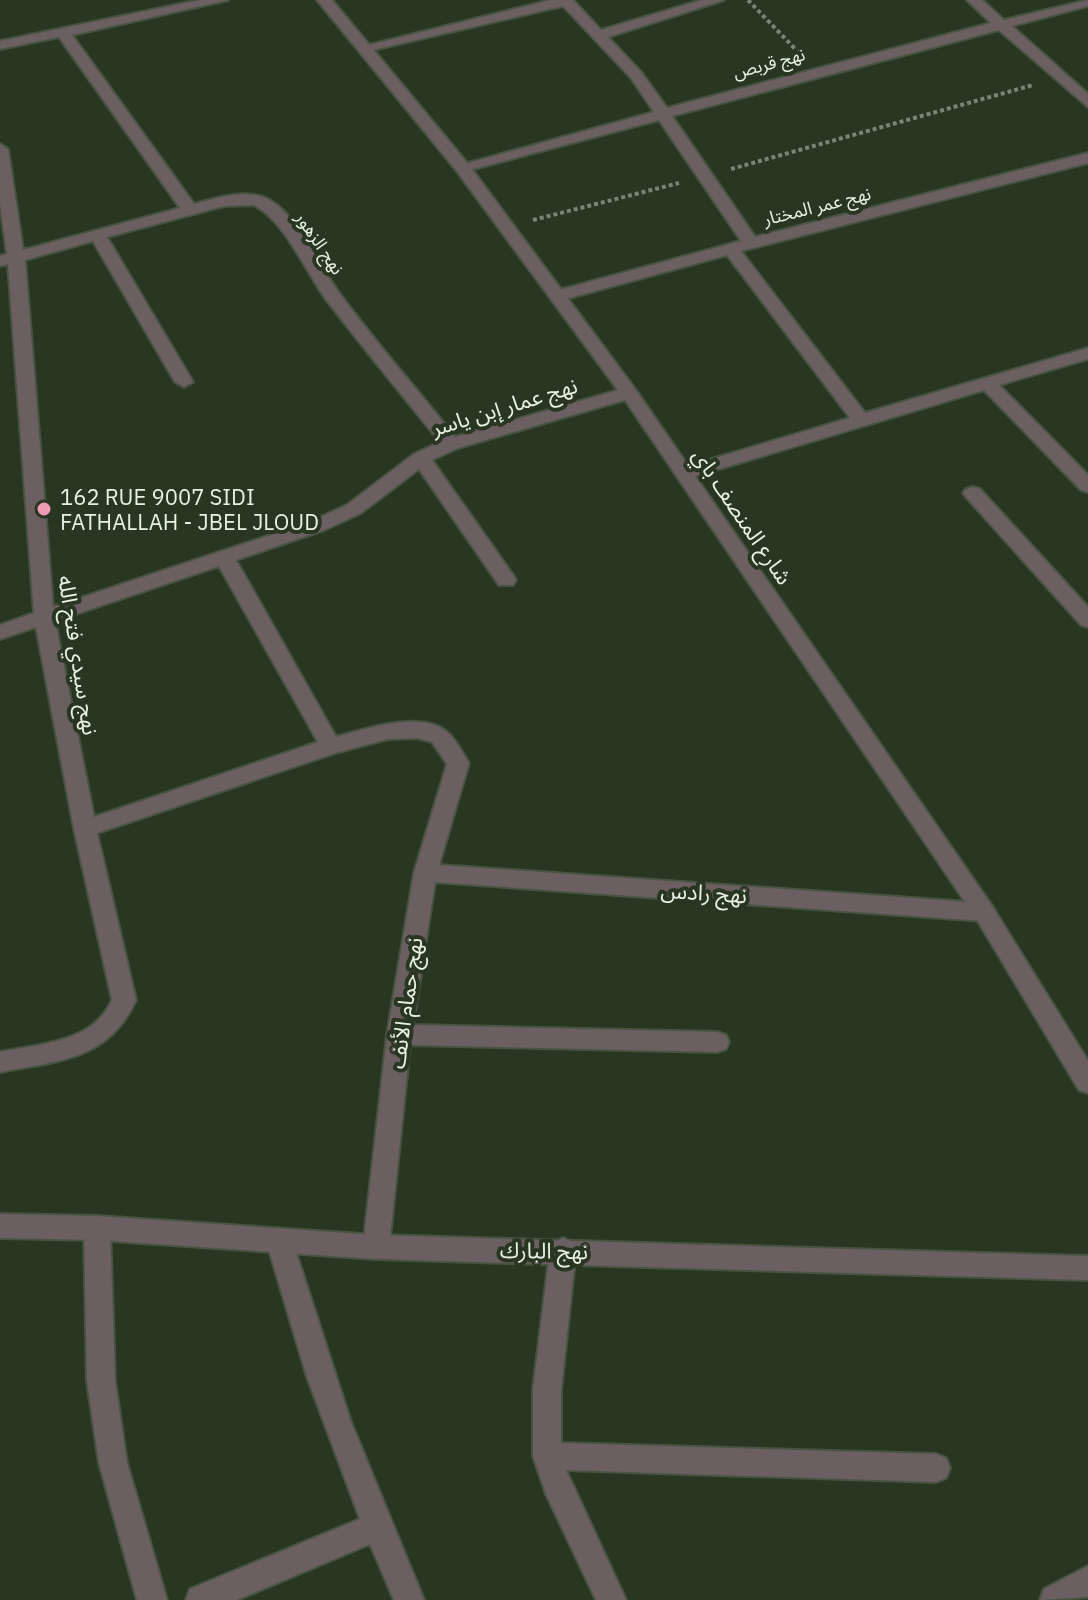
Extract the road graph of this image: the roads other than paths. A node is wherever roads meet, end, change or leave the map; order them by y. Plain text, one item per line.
1 (221, 0) edge
2 (324, 0) edge
3 (565, 0) edge
4 (717, 0) edge
5 (974, 0) edge
6 (1088, 2) edge
7 (1002, 24) junction
8 (63, 32) junction
9 (599, 35) junction
10 (0, 45) edge
11 (364, 48) junction
12 (1088, 102) edge
13 (660, 112) junction
14 (0, 149) edge
15 (1088, 158) edge
16 (462, 167) junction
17 (190, 210) junction
18 (97, 234) junction
19 (751, 243) junction
20 (731, 249) junction
21 (8, 259) edge
22 (558, 296) junction
23 (1088, 353) edge
24 (184, 382) dead end
25 (986, 382) junction
26 (629, 393) junction
27 (860, 419) junction
28 (451, 444) junction
29 (421, 458) junction
30 (685, 473) junction
31 (1088, 486) edge
32 (973, 493) dead end
33 (225, 558) junction
34 (506, 580) dead end
35 (44, 618) junction
36 (1088, 620) edge
37 (0, 632) edge
38 (331, 746) junction
39 (85, 829) junction
40 (425, 873) junction
41 (984, 912) junction
42 (399, 1035) junction
43 (717, 1042) dead end
44 (0, 1062) edge
45 (1088, 1083) edge
46 (0, 1226) edge
47 (97, 1228) junction
48 (279, 1240) junction
49 (376, 1247) junction
50 (563, 1250) junction
51 (1088, 1268) edge
52 (547, 1456) junction
53 (936, 1468) dead end
54 (376, 1527) junction
55 (1088, 1581) edge
56 (152, 1600) edge
57 (201, 1600) edge
58 (409, 1600) edge
59 (611, 1600) edge
60 (1055, 1600) edge

1 - 8 street
2 - 11 street, شارع المنصف باي
3 - 9 street
3 - 11 street
4 - 9 street
5 - 7 street
6 - 7 street, نهج قربص
7 - 12 street
7 - 13 street, نهج قربص
8 - 10 street
8 - 17 street
9 - 13 street
11 - 16 street, شارع المنصف باي
13 - 16 street, نهج قربص
13 - 19 street
14 - 21 street, نهج سيدي فتح الله
15 - 19 street, نهج عمر المختار
16 - 22 street, شارع المنصف باي
17 - 18 street, نهج الزهور
17 - 28 street, نهج الزهور
18 - 21 street, نهج الزهور
18 - 24 street
19 - 20 street, نهج عمر المختار
20 - 22 street, نهج عمر المختار
20 - 27 street
21 - 35 street, نهج سيدي فتح الله
22 - 26 street, شارع المنصف باي
23 - 25 street
25 - 27 street
25 - 31 street
26 - 28 street, نهج عمار إبن ياسر
26 - 30 street, شارع المنصف باي
27 - 30 street
28 - 29 street, نهج عمار إبن ياسر
29 - 33 street, نهج عمار إبن ياسر
29 - 34 street
30 - 41 street, شارع المنصف باي
32 - 36 street
33 - 35 street, نهج عمار إبن ياسر
33 - 38 street
35 - 37 street, نهج عمار إبن ياسر
35 - 39 street, نهج سيدي فتح الله
38 - 39 street
38 - 40 street, نهج حمام الأنف
39 - 44 street, نهج سيدي فتح الله
40 - 41 street, نهج رادس
40 - 42 street, نهج حمام الأنف
41 - 45 street, شارع المنصف باي
42 - 43 street
42 - 49 street, نهج حمام الأنف
46 - 47 street, نهج البارك
47 - 48 street, نهج البارك
47 - 56 street
48 - 49 street, نهج البارك
48 - 54 street
49 - 50 street, نهج البارك
50 - 51 street, نهج البارك
50 - 52 street
52 - 53 street
52 - 59 street
54 - 57 street
54 - 58 street
55 - 60 street

